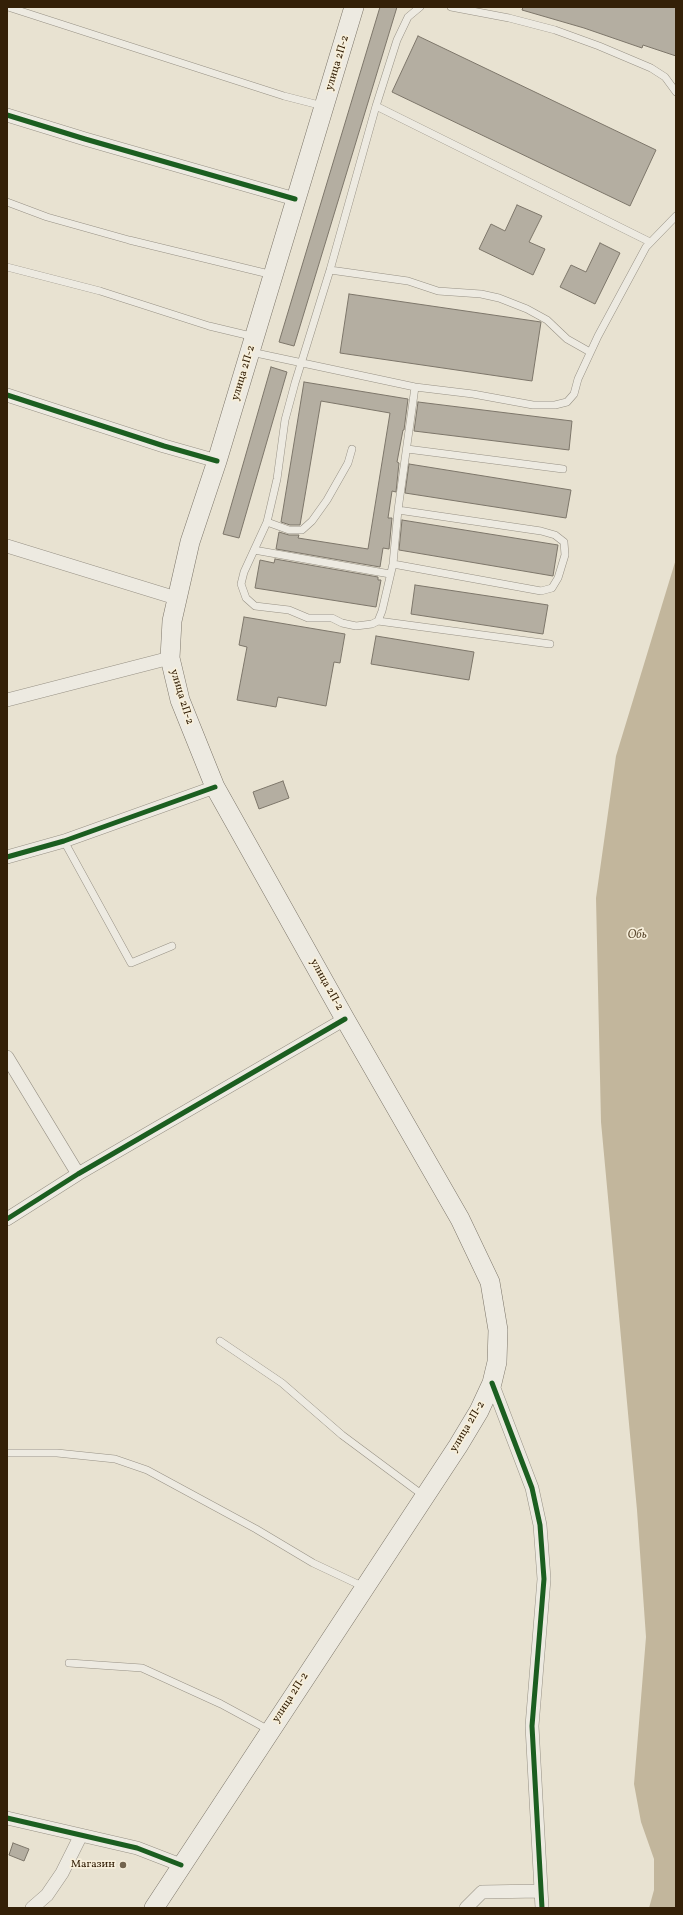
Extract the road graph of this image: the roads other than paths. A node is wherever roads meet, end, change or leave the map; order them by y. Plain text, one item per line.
1 (8, 7) edge
2 (354, 7) edge
3 (420, 7) edge
4 (451, 7) edge
5 (676, 92) edge
6 (325, 106) junction
7 (376, 106) junction
8 (7, 115) edge
9 (295, 200) junction
10 (7, 202) edge
11 (676, 216) edge
12 (650, 242) junction
13 (7, 267) edge
14 (330, 270) junction
15 (273, 275) junction
16 (253, 344) junction
17 (590, 352) junction
18 (302, 362) junction
19 (415, 387) junction
20 (7, 395) edge
21 (352, 449) dead end
22 (407, 449) junction
23 (217, 461) junction
24 (563, 469) dead end
25 (398, 510) junction
26 (267, 522) junction
27 (7, 546) edge
28 (254, 550) junction
29 (393, 564) junction
30 (390, 574) junction
31 (176, 598) junction
32 (378, 621) junction
33 (550, 644) dead end
34 (170, 658) junction
35 (7, 700) edge
36 (215, 787) junction
37 (64, 841) junction
38 (7, 857) edge
39 (172, 946) dead end
40 (345, 1019) junction
41 (7, 1057) edge
42 (78, 1174) junction
43 (7, 1219) edge
44 (220, 1341) dead end
45 (492, 1383) junction
46 (7, 1453) edge
47 (424, 1496) junction
48 (364, 1587) junction
49 (69, 1663) dead end
50 (270, 1730) junction
51 (7, 1818) edge
52 (81, 1835) junction
53 (181, 1865) junction
54 (540, 1891) junction
55 (542, 1907) edge
56 (32, 1908) edge
57 (154, 1908) edge
58 (466, 1908) edge

1 - 6 lane
2 - 6 main road, улица 2П-2
3 - 7 lane
4 - 5 lane
6 - 9 main road, улица 2П-2
7 - 12 lane
7 - 14 lane
8 - 9 street
9 - 15 main road, улица 2П-2
10 - 15 lane
11 - 12 lane
12 - 17 lane
13 - 16 lane
14 - 17 lane
14 - 18 lane
15 - 16 main road, улица 2П-2
16 - 18 lane
16 - 23 main road, улица 2П-2
17 - 19 lane
18 - 19 lane
18 - 26 lane
19 - 22 lane
20 - 23 street
21 - 26 lane
22 - 24 lane
22 - 25 lane
23 - 31 main road, улица 2П-2
25 - 29 lane
25 - 29 lane
26 - 28 lane
27 - 31 street
28 - 30 lane
28 - 32 lane
29 - 30 lane
30 - 32 lane
31 - 34 main road, улица 2П-2
32 - 33 lane
34 - 35 street
34 - 36 main road, улица 2П-2
36 - 37 street
36 - 40 main road, улица 2П-2
37 - 38 street
37 - 39 lane
40 - 42 street
40 - 45 main road, улица 2П-2
41 - 42 street
42 - 43 street
44 - 47 lane
45 - 47 main road, улица 2П-2
45 - 54 street
46 - 48 lane
47 - 48 main road, улица 2П-2
48 - 50 main road, улица 2П-2
49 - 50 lane
50 - 53 main road, улица 2П-2
51 - 52 street
52 - 53 street
52 - 56 street
53 - 57 main road, улица 2П-2
54 - 55 street
54 - 58 street

